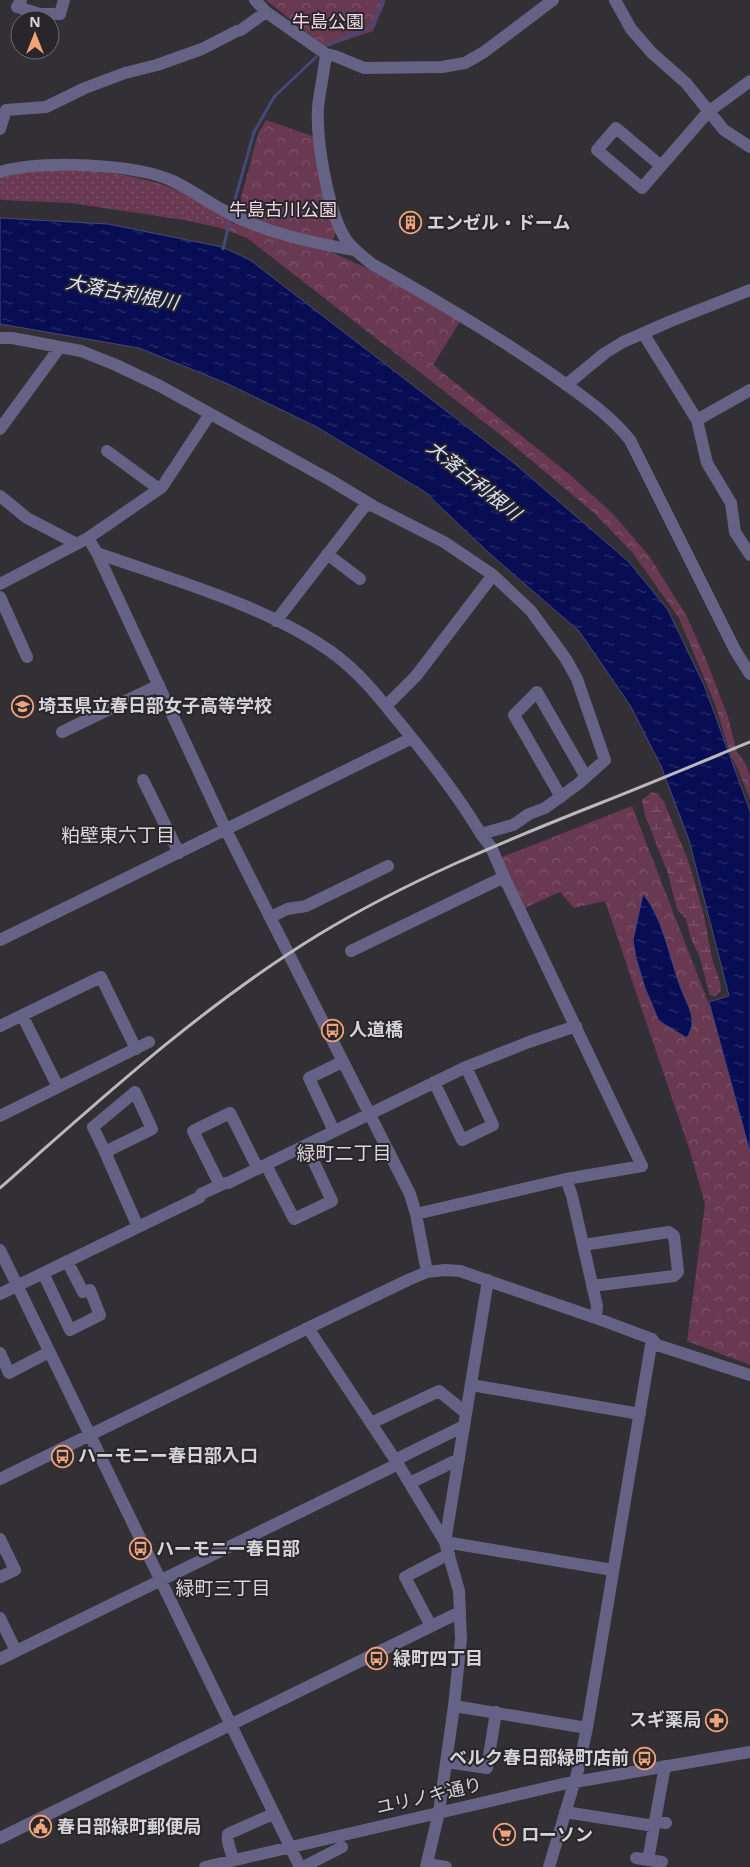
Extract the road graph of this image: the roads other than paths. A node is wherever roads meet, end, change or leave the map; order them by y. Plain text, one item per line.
1 (21, 0) edge
2 (64, 0) edge
3 (255, 0) edge
4 (553, 0) edge
5 (615, 0) edge
6 (266, 12) junction
7 (326, 54) junction
8 (750, 81) edge
9 (708, 112) junction
10 (0, 129) edge
11 (750, 147) edge
12 (662, 166) junction
13 (0, 172) edge
14 (355, 250) junction
15 (750, 290) edge
16 (643, 333) junction
17 (0, 338) edge
18 (60, 346) junction
19 (566, 385) junction
20 (750, 390) edge
21 (210, 414) junction
22 (697, 420) junction
23 (0, 429) edge
24 (107, 451) dead end
25 (159, 489) junction
26 (0, 496) edge
27 (370, 504) junction
28 (82, 541) junction
29 (98, 553) junction
30 (327, 554) junction
31 (750, 556) edge
32 (493, 575) junction
33 (360, 579) dead end
34 (0, 584) edge
35 (0, 597) edge
36 (276, 621) junction
37 (28, 657) dead end
38 (750, 674) edge
39 (159, 685) junction
40 (386, 706) junction
41 (62, 732) dead end
42 (412, 738) junction
43 (586, 776) junction
44 (143, 780) dead end
45 (561, 797) junction
46 (226, 830) junction
47 (481, 834) junction
48 (179, 853) junction
49 (388, 866) dead end
50 (504, 877) junction
51 (271, 917) junction
52 (0, 940) edge
53 (351, 950) dead end
54 (22, 1015) junction
55 (0, 1026) edge
56 (576, 1026) junction
57 (149, 1042) dead end
58 (136, 1048) junction
59 (342, 1062) junction
60 (466, 1066) junction
61 (434, 1082) junction
62 (58, 1087) junction
63 (369, 1114) junction
64 (0, 1116) edge
65 (334, 1131) junction
66 (306, 1145) junction
67 (105, 1152) junction
68 (262, 1167) junction
69 (566, 1179) junction
70 (220, 1185) junction
71 (416, 1214) junction
72 (138, 1227) junction
73 (583, 1245) junction
74 (0, 1250) edge
75 (67, 1261) junction
76 (427, 1272) junction
77 (43, 1273) junction
78 (488, 1280) junction
79 (17, 1286) junction
80 (592, 1286) junction
81 (0, 1294) edge
82 (596, 1318) junction
83 (308, 1328) junction
84 (652, 1339) junction
85 (49, 1352) junction
86 (1, 1356) edge
87 (750, 1374) edge
88 (471, 1385) junction
89 (640, 1414) junction
90 (465, 1420) junction
91 (371, 1423) junction
92 (89, 1435) junction
93 (459, 1459) junction
94 (397, 1462) junction
95 (0, 1479) edge
96 (410, 1483) junction
97 (0, 1539) edge
98 (447, 1548) junction
99 (613, 1570) junction
100 (0, 1577) edge
101 (160, 1580) junction
102 (460, 1612) junction
103 (0, 1618) edge
104 (431, 1626) junction
105 (16, 1651) junction
106 (0, 1659) edge
107 (454, 1706) junction
108 (496, 1712) junction
109 (230, 1726) junction
110 (587, 1728) junction
111 (750, 1752) edge
112 (446, 1762) junction
113 (665, 1766) junction
114 (574, 1782) junction
115 (439, 1812) junction
116 (565, 1812) junction
117 (273, 1814) junction
118 (658, 1824) junction
119 (0, 1838) edge
120 (289, 1847) junction
121 (342, 1847) dead end
122 (233, 1860) junction
123 (662, 1862) dead end
124 (427, 1866) edge
125 (205, 1867) edge
126 (301, 1867) edge
127 (446, 1867) edge
128 (549, 1867) edge

1 - 2 street
3 - 6 street
4 - 7 street
5 - 9 street
6 - 7 street
6 - 10 street
7 - 14 street
8 - 9 street
9 - 11 street
9 - 12 street
12 - 12 street
13 - 14 street
14 - 19 street
15 - 16 street
16 - 19 street
16 - 22 street
17 - 18 street
18 - 21 street
18 - 23 street
19 - 38 street
20 - 22 street
21 - 25 street
21 - 27 street
22 - 31 street
24 - 25 street
25 - 28 street
26 - 28 street
27 - 30 street
27 - 32 street
28 - 29 street
28 - 34 street
29 - 36 street
29 - 39 street
30 - 33 street
30 - 36 street
32 - 40 street
32 - 43 street
35 - 37 street
36 - 40 street
39 - 41 street
39 - 46 street
40 - 42 street
42 - 46 street
42 - 47 street
43 - 45 street
43 - 45 street
44 - 48 street
45 - 47 street
46 - 48 street
46 - 51 street
47 - 50 street
48 - 52 street
49 - 51 street
50 - 53 street
50 - 56 street
51 - 59 street
54 - 55 street
54 - 58 street
54 - 62 street
56 - 60 street
56 - 69 street
57 - 58 street
58 - 62 street
59 - 63 street
59 - 65 street
60 - 61 street
60 - 61 street
61 - 63 street
62 - 64 street
63 - 65 street
63 - 71 street
65 - 66 street
66 - 68 street
66 - 68 street
67 - 67 street
67 - 72 street
68 - 70 street
68 - 70 street
69 - 71 street
69 - 73 street
70 - 72 street
71 - 76 street
72 - 75 street
73 - 80 street
73 - 80 street
74 - 79 street
75 - 77 street
75 - 77 street
76 - 78 street
76 - 83 street
77 - 79 street
78 - 82 street
78 - 88 street
79 - 81 street
79 - 85 street
80 - 82 street
82 - 84 street
83 - 91 street
83 - 92 street
84 - 87 street
84 - 89 street
85 - 86 street
85 - 92 street
88 - 89 street
88 - 90 street
89 - 99 street
90 - 91 street
90 - 93 street
90 - 94 street
91 - 94 street
92 - 95 street
92 - 101 street
93 - 96 street
93 - 98 street
94 - 96 street
94 - 101 street
96 - 98 street
97 - 100 street
98 - 99 street
98 - 102 street
98 - 104 street
99 - 110 street
101 - 105 street
101 - 109 street
102 - 104 street
102 - 107 street
103 - 105 street
104 - 109 street
105 - 106 street
107 - 108 street
107 - 112 street
108 - 110 street
108 - 112 street
109 - 117 street
109 - 119 street
110 - 114 street
111 - 113 street, ユリノキ通り
112 - 115 street
113 - 114 street, ユリノキ通り
113 - 118 street
114 - 115 street, ユリノキ通り
114 - 116 street
115 - 120 street, ユリノキ通り
115 - 124 street
116 - 118 street
116 - 128 street
117 - 120 street
117 - 122 street
118 - 123 street
120 - 122 street, ユリノキ通り
120 - 126 street
121 - 126 street
122 - 125 street, ユリノキ通り
124 - 127 street

